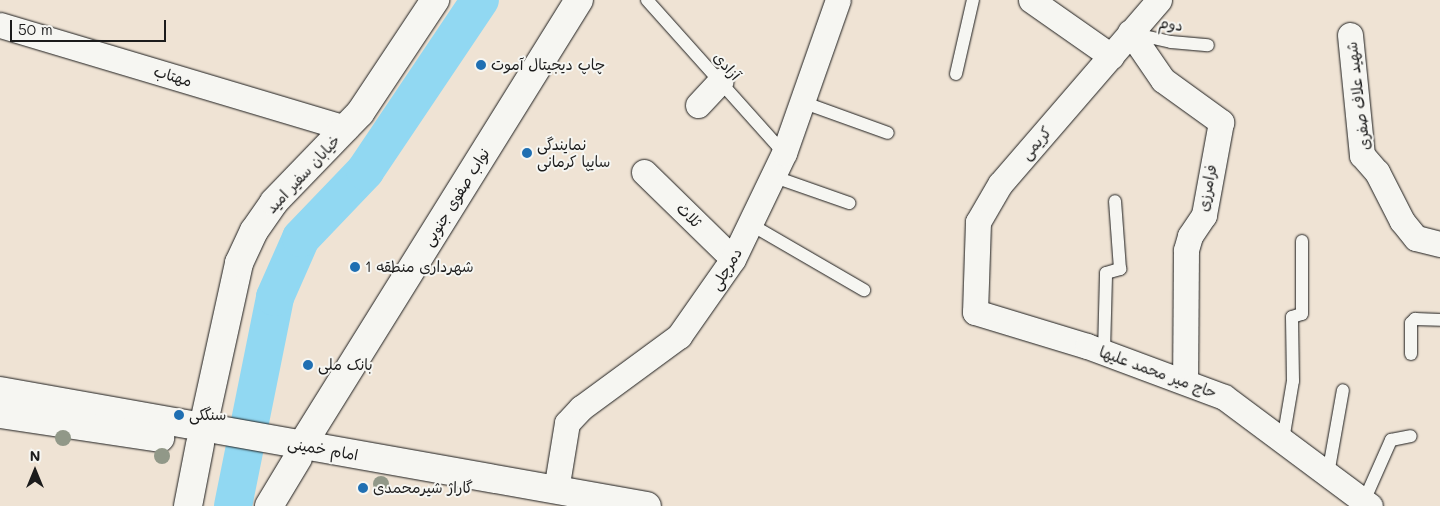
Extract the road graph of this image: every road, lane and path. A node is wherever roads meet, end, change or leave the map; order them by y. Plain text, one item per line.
1 (435, 0) edge
2 (579, 0) edge
3 (647, 0) edge
4 (838, 0) edge
5 (973, 0) edge
6 (1031, 0) edge
7 (1159, 0) edge
8 (0, 25) edge
9 (1130, 32) junction
10 (1350, 35) dead end
11 (1208, 45) dead end
12 (1111, 56) junction
13 (956, 74) dead end
14 (720, 81) junction
15 (802, 102) junction
16 (698, 104) dead end
17 (346, 128) junction
18 (888, 133) dead end
19 (784, 153) junction
20 (644, 172) dead end
21 (772, 176) junction
22 (1115, 201) dead end
23 (849, 203) dead end
24 (750, 224) junction
25 (1302, 241) dead end
26 (1440, 244) edge
27 (733, 259) junction
28 (864, 290) dead end
29 (975, 312) joint
30 (1440, 320) edge
31 (1104, 352) junction
32 (1412, 354) dead end
33 (1185, 381) junction
34 (1343, 390) dead end
35 (0, 391) edge
36 (0, 414) edge
37 (1411, 436) dead end
38 (209, 437) junction
39 (1283, 440) junction
40 (293, 451) junction
41 (1328, 474) junction
42 (559, 500) edge
43 (1367, 504) edge
44 (188, 506) edge
45 (269, 506) edge
46 (646, 506) edge

1 - 17 main road, خیابان سفیر امید
2 - 40 main road, نواب صفوی جنوبی
3 - 14 lane, آزادی
4 - 15 street, دمرچلی
5 - 13 lane
6 - 12 street
7 - 9 street, کریمی
8 - 17 street, مهتاب
9 - 11 lane, دوم
9 - 12 street, کریمی
9 - 33 street, فرامرزی
10 - 26 street, شهید علاف صفری
12 - 29 street, کریمی
14 - 16 street
14 - 19 lane, آزادی
15 - 18 lane
15 - 19 street, دمرچلی
17 - 38 main road, خیابان سفیر امید
19 - 21 street, دمرچلی
20 - 27 street, ثلاث
21 - 23 lane
21 - 24 street, دمرچلی
22 - 31 lane
24 - 27 street, دمرچلی
24 - 28 lane
25 - 39 lane
27 - 42 street, دمرچلی
29 - 31 street, حاج میر محمد علیها
30 - 32 lane
31 - 33 street, حاج میر محمد علیها
33 - 39 street, حاج میر محمد علیها
34 - 41 lane
35 - 38 main road, امام خمینی
36 - 38 main road, امام خمینی
37 - 43 lane
38 - 40 main road, امام خمینی
38 - 44 main road
39 - 41 street, حاج میر محمد علیها
40 - 42 main road, امام خمینی
40 - 45 main road, نواب صفوی جنوبی
41 - 43 street, حاج میر محمد علیها
42 - 46 main road, امام خمینی

